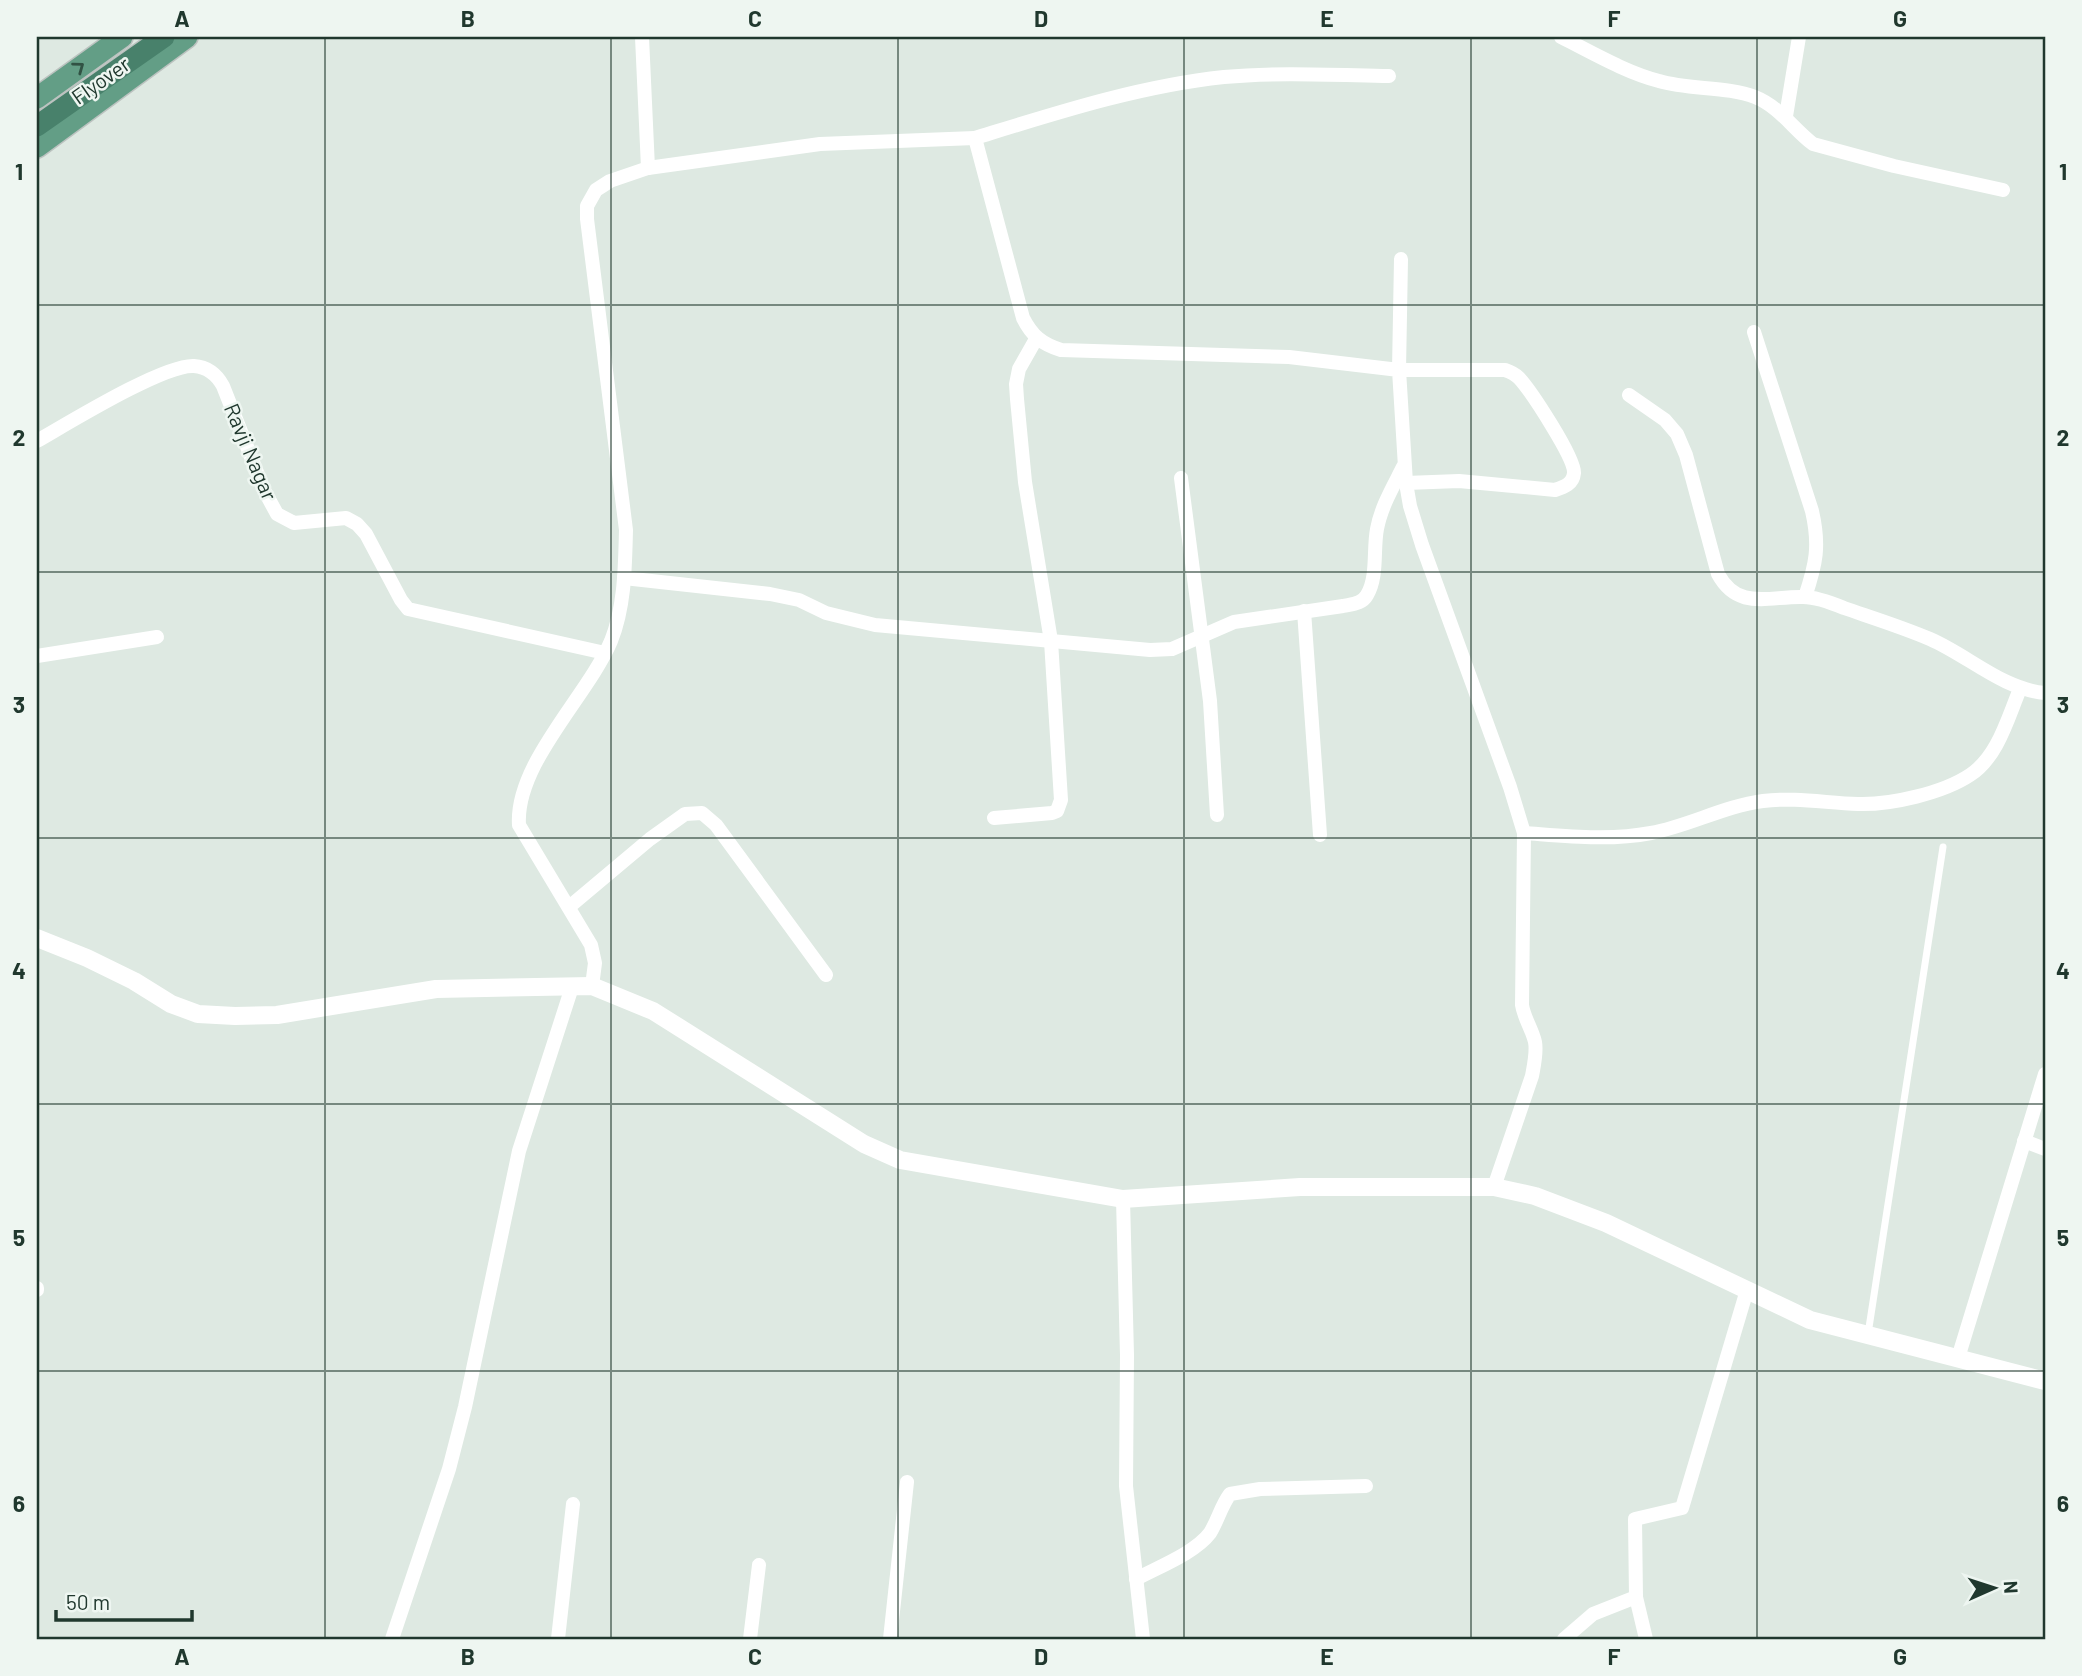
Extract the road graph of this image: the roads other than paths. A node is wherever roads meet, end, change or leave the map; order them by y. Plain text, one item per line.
1 (122, 37) edge
2 (642, 37) edge
3 (1561, 37) edge
4 (1800, 37) edge
5 (176, 38) edge
6 (1389, 76) dead end
7 (37, 98) edge
8 (1786, 116) junction
9 (37, 126) edge
10 (975, 138) junction
11 (37, 147) edge
12 (648, 168) junction
13 (2003, 190) dead end
14 (1401, 259) dead end
15 (1754, 332) dead end
16 (1037, 339) junction
17 (1399, 370) junction
18 (1629, 395) dead end
19 (37, 441) edge
20 (1404, 466) junction
21 (1181, 478) dead end
22 (1406, 482) junction
23 (624, 578) junction
24 (1805, 597) junction
25 (1304, 611) junction
26 (1203, 635) junction
27 (157, 637) dead end
28 (1051, 642) junction
29 (605, 653) junction
30 (37, 656) edge
31 (2020, 689) junction
32 (2045, 693) edge
33 (1216, 815) dead end
34 (995, 818) dead end
35 (1524, 833) junction
36 (1320, 835) dead end
37 (1943, 847) dead end
38 (569, 907) junction
39 (37, 939) edge
40 (827, 975) dead end
41 (592, 986) junction
42 (572, 987) junction
43 (2045, 1073) edge
44 (2024, 1141) junction
45 (2045, 1149) edge
46 (1494, 1187) junction
47 (1123, 1199) junction
48 (1746, 1290) junction
49 (1868, 1335) junction
50 (1958, 1358) junction
51 (2045, 1381) edge
52 (907, 1482) dead end
53 (1366, 1486) dead end
54 (573, 1504) dead end
55 (759, 1565) dead end
56 (1136, 1579) junction
57 (1636, 1597) junction
58 (392, 1639) edge
59 (558, 1639) edge
60 (750, 1639) edge
61 (890, 1639) edge
62 (1143, 1639) edge
63 (1564, 1639) edge
64 (1646, 1639) edge

7 -> 1 main road
2 - 12 street
3 - 8 street
4 - 8 street
5 - 9 highway, Flyover
5 - 11 main road
6 - 10 street
8 - 13 street
10 - 12 street
10 - 16 street
12 - 23 street
14 - 17 street
15 - 24 street
16 - 17 street
16 - 28 street
17 - 20 street
17 - 22 street
18 - 24 street
19 - 29 street, Ravji Nagar
20 - 22 street
20 - 25 street
21 - 26 street
22 - 35 street
23 - 28 street
23 - 29 street
24 - 31 street
25 - 26 street
25 - 36 street
26 - 28 street
26 - 33 street
27 - 30 street
28 - 34 street
29 - 38 street
31 - 32 street
31 - 35 street
35 - 46 street
37 - 49 lane
38 - 40 street
38 - 41 street
39 - 42 street
41 - 42 street
41 - 47 street
42 - 58 street
43 - 44 street
44 - 45 street
44 - 50 street
46 - 47 street
46 - 48 street
47 - 56 street
48 - 49 street
48 - 57 street
49 - 50 street
50 - 51 street
52 - 61 street
53 - 56 street
54 - 59 street
55 - 60 street
56 - 62 street
57 - 63 street
57 - 64 street

